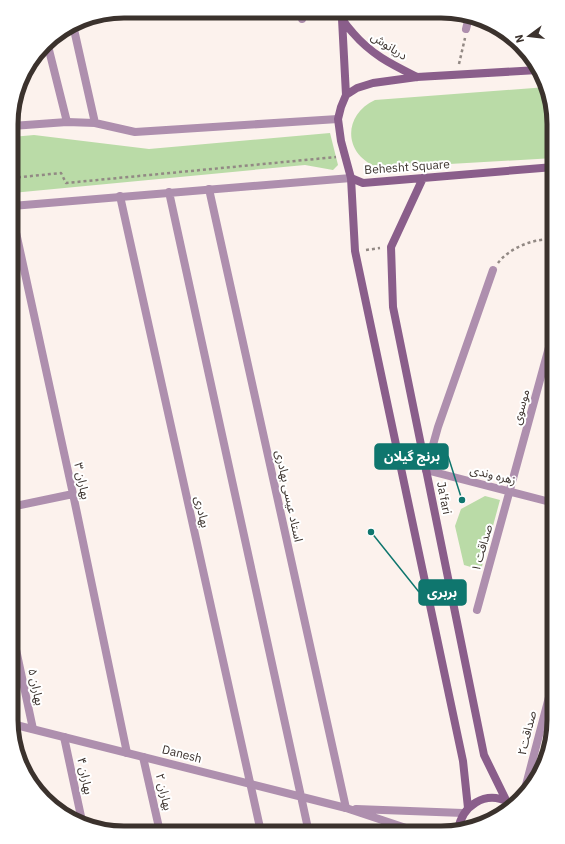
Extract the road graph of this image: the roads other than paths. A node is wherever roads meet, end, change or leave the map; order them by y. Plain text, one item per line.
1 (341, 18) edge
2 (343, 18) edge
3 (468, 22) edge
4 (466, 29) road end
5 (74, 30) edge
6 (49, 49) edge
7 (533, 70) edge
8 (417, 77) junction
9 (346, 95) junction
10 (338, 119) junction
11 (67, 122) junction
12 (95, 123) junction
13 (18, 126) edge
14 (547, 168) edge
15 (350, 178) junction
16 (423, 178) junction
17 (209, 189) junction
18 (169, 192) junction
19 (120, 196) junction
20 (18, 205) edge
21 (18, 242) edge
22 (493, 270) road end
23 (547, 356) edge
24 (426, 470) junction
25 (511, 492) junction
26 (73, 494) junction
27 (547, 500) edge
28 (18, 505) edge
29 (477, 610) dead end
30 (18, 659) edge
31 (547, 705) edge
32 (18, 726) edge
33 (33, 729) junction
34 (64, 737) junction
35 (127, 753) junction
36 (143, 757) junction
37 (527, 782) edge
38 (250, 784) junction
39 (301, 797) junction
40 (508, 802) edge
41 (346, 808) junction
42 (466, 810) junction
43 (81, 817) edge
44 (460, 824) edge
45 (159, 826) edge
46 (260, 826) edge
47 (307, 826) edge
48 (400, 826) edge

1 - 9 main road
2 - 8 main road, دریانوش
3 - 4 street
5 - 12 street
6 - 11 street
7 - 8 main road
8 - 9 main road
9 - 10 main road, Behesht Square
10 - 12 street
10 - 15 main road, Behesht Square
11 - 12 street
11 - 13 street
14 - 16 main road, Behesht Square
15 - 16 main road, Behesht Square
15 - 17 street
15 - 42 main road
16 - 24 main road, Ja'fari
17 - 18 street
17 - 41 street, استاد عیسی بهادری
18 - 19 street
18 - 39 street
19 - 20 street
19 - 38 street, بهادری
21 - 26 street, بهاران ۳
22 - 24 street
23 - 25 street, موسوی
24 - 25 street, زهره وندی
24 - 40 main road, Ja'fari
25 - 27 street, زهره وندی
25 - 29 street, صداقت ۱
26 - 28 street
26 - 35 street, بهاران ۳
30 - 33 street, بهاران ۵
31 - 37 street, صداقت۲
32 - 33 street, Danesh
33 - 34 street, Danesh
34 - 35 street, Danesh
34 - 43 street, بهاران ۴
35 - 36 street, Danesh
36 - 38 street, Danesh
36 - 45 street, بهاران ۲
38 - 39 street, Danesh
38 - 46 street, بهادری
39 - 41 street, Danesh
39 - 47 street
40 - 42 main road
41 - 42 street, Danesh
41 - 48 street, Danesh
42 - 44 main road

